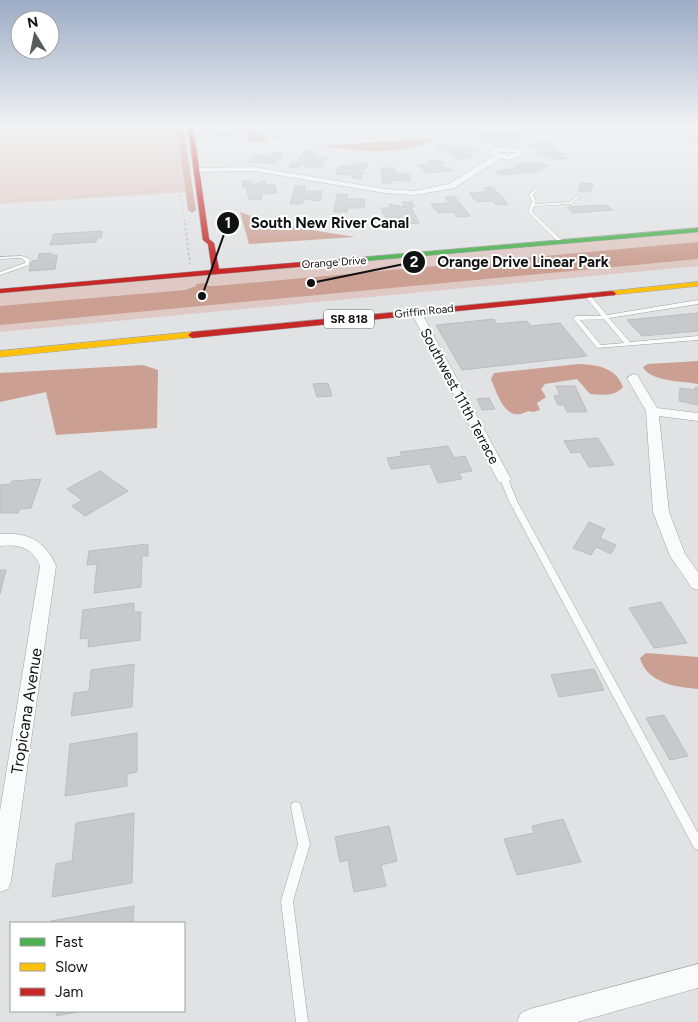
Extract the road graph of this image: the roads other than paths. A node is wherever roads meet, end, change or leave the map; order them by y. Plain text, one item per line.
1 (198, 173) edge
2 (278, 174) edge
3 (471, 174) edge
4 (535, 190) dead end
5 (578, 197) dead end
6 (533, 206) junction
7 (698, 230) edge
8 (561, 242) junction
9 (0, 258) edge
10 (210, 272) junction
11 (0, 274) edge
12 (698, 284) edge
13 (0, 291) edge
14 (587, 295) junction
15 (698, 302) edge
16 (416, 312) junction
17 (607, 317) junction
18 (225, 320) dead end
19 (192, 324) dead end
20 (215, 332) junction
21 (170, 337) junction
22 (698, 338) edge
23 (628, 344) junction
24 (0, 354) edge
25 (633, 378) dead end
26 (652, 411) junction
27 (698, 418) edge
28 (504, 479) joint
29 (0, 540) edge
30 (698, 584) edge
31 (296, 807) dead end
32 (698, 844) edge
33 (0, 881) edge
34 (698, 976) edge
35 (302, 1022) edge
36 (530, 1022) edge

1 - 10 street
2 - 3 street
4 - 6 lane
5 - 6 lane
6 - 8 lane
7 - 8 street, Orange Drive
8 - 10 street, Orange Drive
9 - 11 lane
10 - 13 street, Orange Drive
12 - 14 street, Griffin Road / SR 818
14 - 16 street, Griffin Road / SR 818
14 - 17 lane
15 - 17 lane
16 - 20 street, Griffin Road / SR 818
16 - 28 street, Southwest 111th Terrace
17 - 23 lane
17 - 23 lane
18 - 20 street
19 - 21 street
20 - 21 street, Griffin Road / SR 818
21 - 24 street, Griffin Road / SR 818
22 - 23 lane
25 - 26 street
26 - 27 street
26 - 30 street
28 - 32 lane
29 - 33 street, Tropicana Avenue
31 - 35 lane
34 - 36 street

